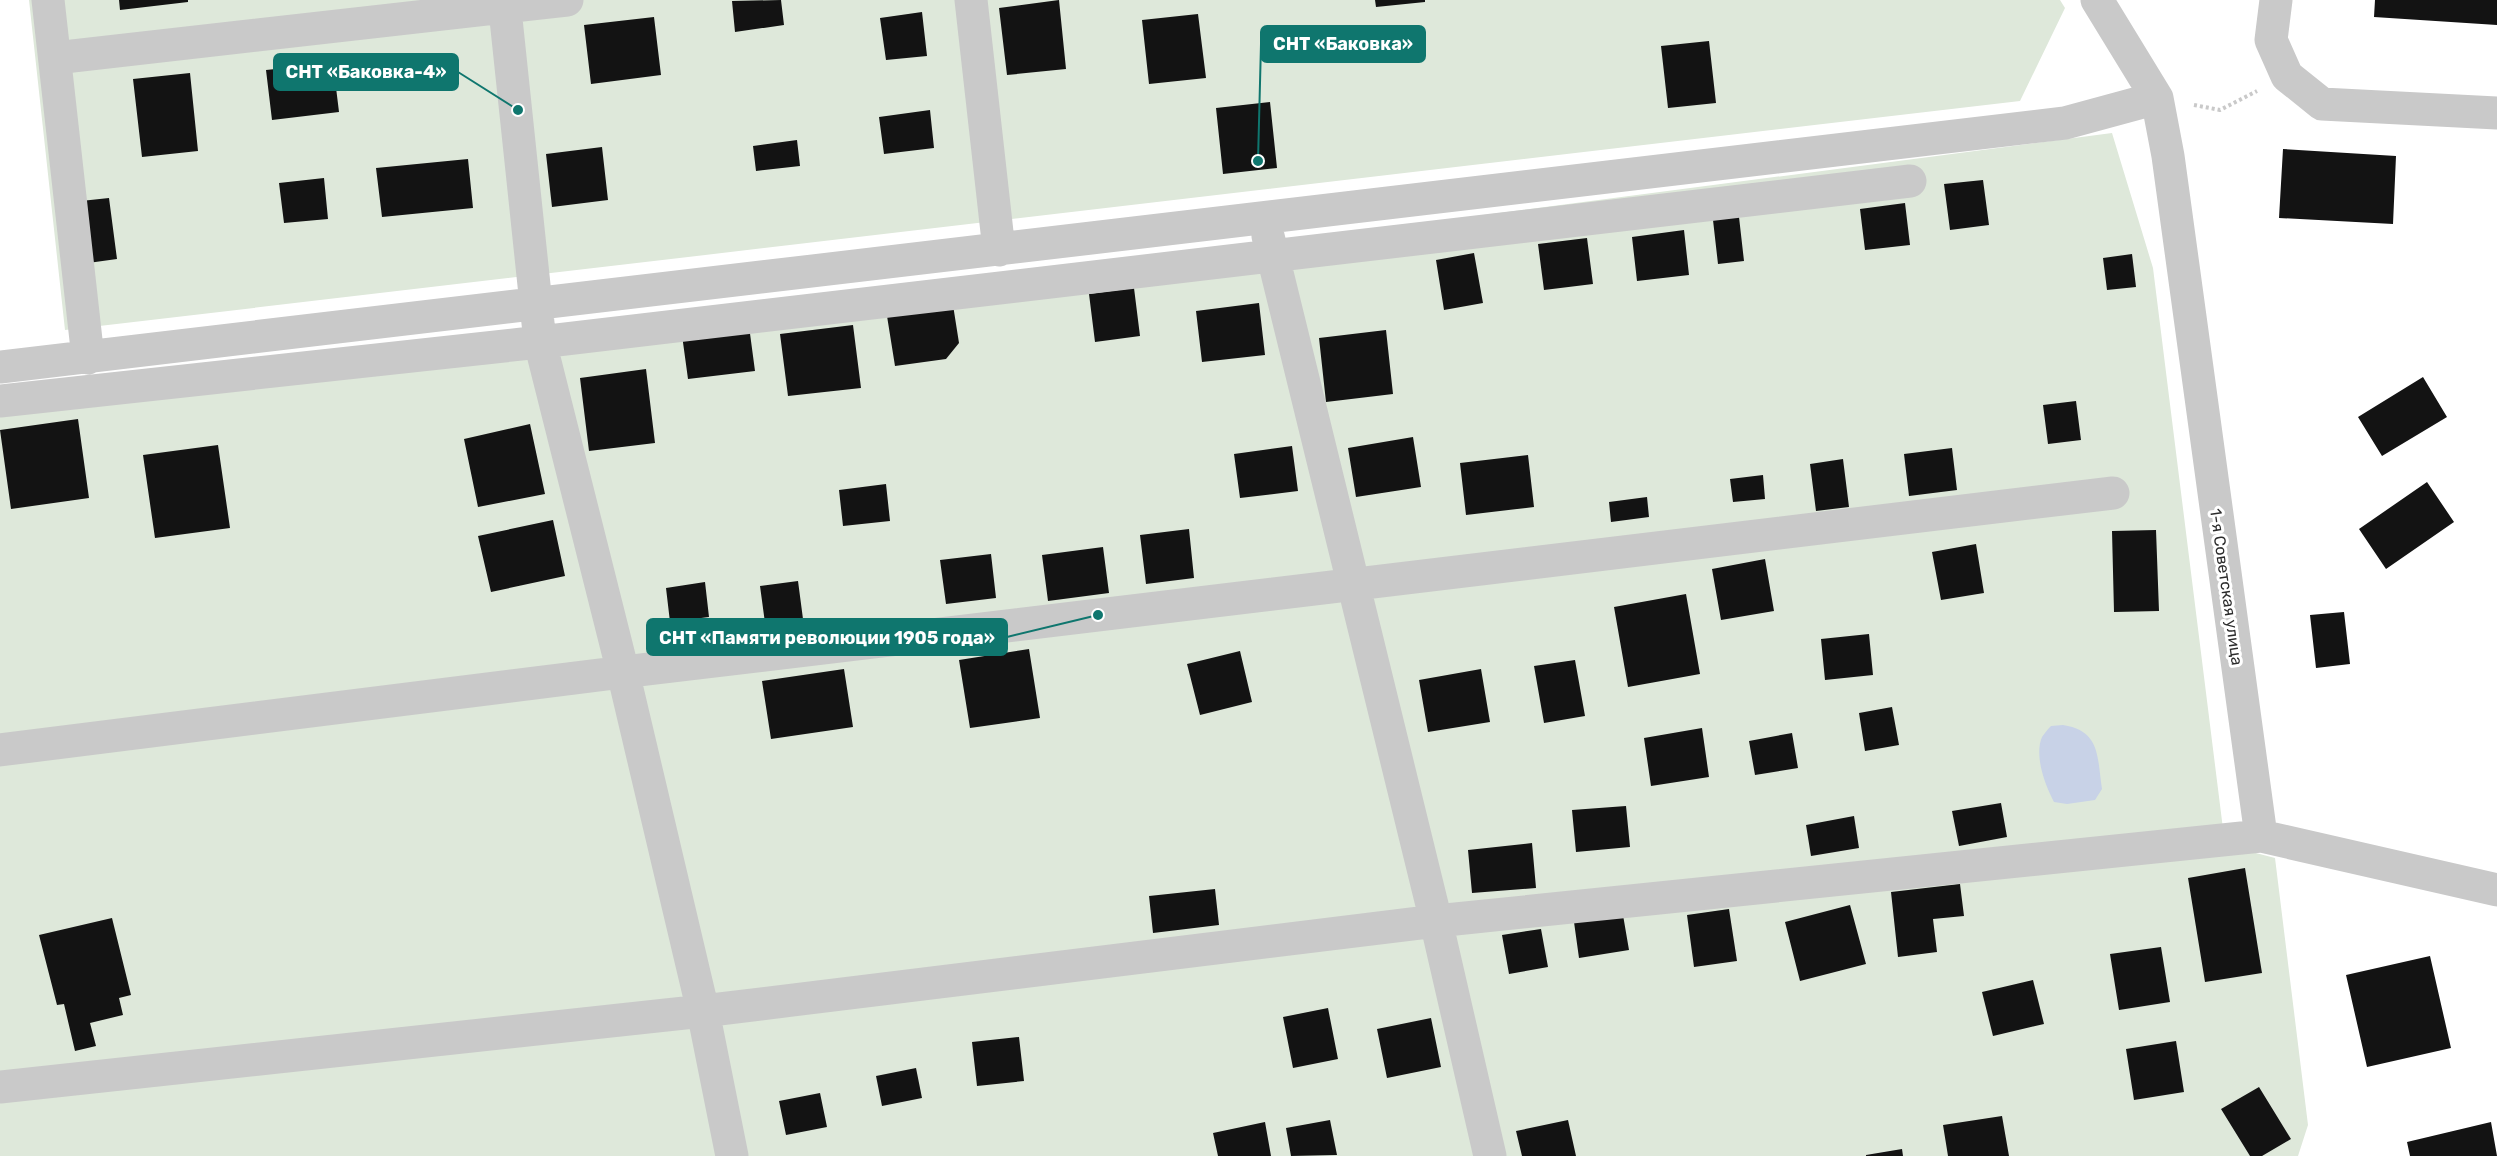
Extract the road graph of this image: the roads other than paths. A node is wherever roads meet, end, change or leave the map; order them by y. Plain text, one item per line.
1 (48, 0) edge
2 (567, 0) edge
3 (971, 0) edge
4 (2097, 0) edge
5 (2276, 0) edge
6 (504, 4) edge
7 (55, 58) junction
8 (2157, 98) junction
9 (2497, 113) edge
10 (1910, 182) dead end
11 (1264, 219) junction
12 (999, 250) junction
13 (1274, 257) junction
14 (536, 304) junction
15 (540, 342) junction
16 (88, 358) junction
17 (0, 367) edge
18 (0, 401) edge
19 (2113, 493) dead end
20 (1354, 586) junction
21 (623, 672) junction
22 (0, 750) edge
23 (2261, 836) junction
24 (2497, 890) edge
25 (1436, 921) junction
26 (703, 1011) junction
27 (0, 1087) edge
28 (732, 1156) edge
29 (1490, 1156) edge

1 - 7 street
2 - 6 street
3 - 12 street
4 - 8 street
5 - 9 street
6 - 7 street
6 - 14 street
7 - 16 street
8 - 11 street
8 - 23 street, 1-я Советская улица
10 - 13 street
11 - 12 street
11 - 13 street
12 - 14 street
13 - 15 street
13 - 20 street
14 - 15 street
14 - 16 street
15 - 18 street
15 - 21 street
16 - 17 street
19 - 20 street
20 - 21 street
20 - 25 street
21 - 22 street
21 - 26 street
23 - 24 street
23 - 25 street
25 - 26 street
25 - 29 street
26 - 27 street
26 - 28 street

